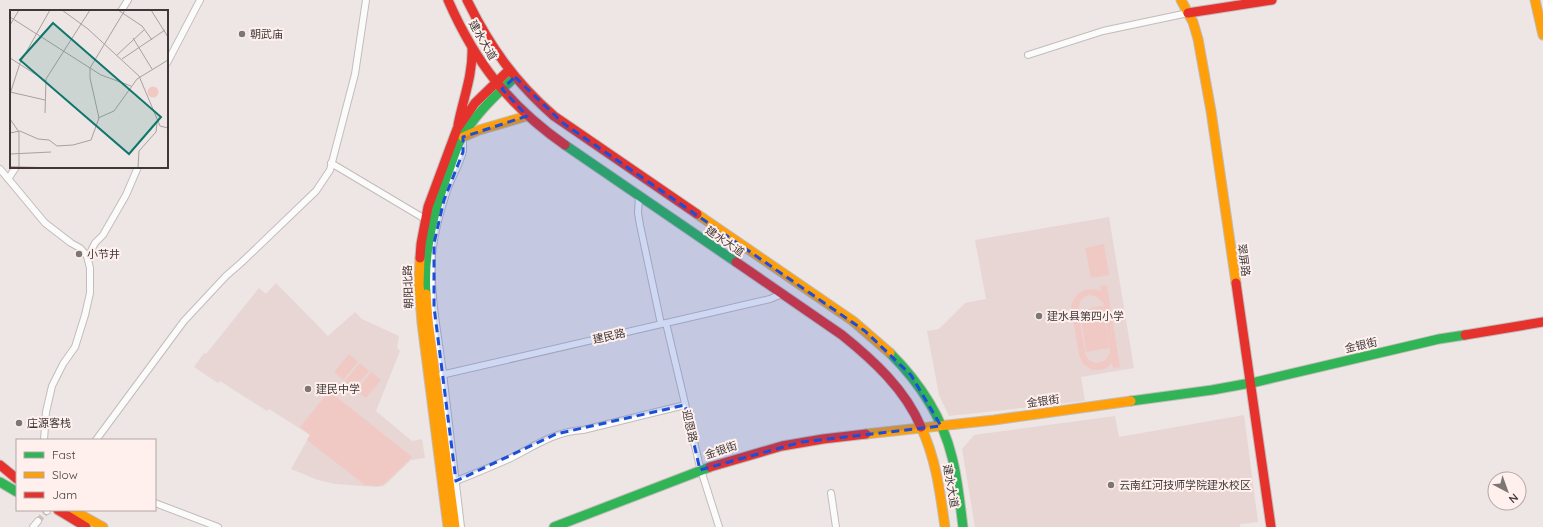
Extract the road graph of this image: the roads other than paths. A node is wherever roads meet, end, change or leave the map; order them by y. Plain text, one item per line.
1 (128, 0) edge
2 (200, 0) edge
3 (366, 0) edge
4 (448, 0) edge
5 (467, 0) edge
6 (1181, 0) edge
7 (1272, 0) edge
8 (1535, 0) edge
9 (122, 10) edge
10 (1188, 13) junction
11 (1543, 35) edge
12 (472, 48) junction
13 (1028, 55) dead end
14 (168, 61) edge
15 (512, 73) junction
16 (499, 85) junction
17 (527, 116) junction
18 (457, 129) junction
19 (462, 138) junction
20 (331, 163) junction
21 (15, 168) edge
22 (138, 168) edge
23 (0, 169) edge
24 (8, 179) junction
25 (639, 197) junction
26 (425, 220) junction
27 (88, 257) junction
28 (782, 294) junction
29 (1543, 322) edge
30 (664, 324) junction
31 (439, 375) junction
32 (1249, 383) junction
33 (685, 405) junction
34 (941, 426) junction
35 (922, 428) junction
36 (44, 439) edge
37 (97, 439) edge
38 (0, 465) edge
39 (700, 470) junction
40 (16, 478) edge
41 (456, 481) junction
42 (0, 482) edge
43 (16, 491) edge
44 (831, 493) dead end
45 (156, 503) edge
46 (60, 511) edge
47 (74, 511) edge
48 (38, 521) tunnel mouth
49 (200, 524) edge
50 (33, 527) edge
51 (86, 527) edge
52 (103, 527) edge
53 (218, 527) edge
54 (448, 527) edge
55 (455, 527) edge
56 (461, 527) edge
57 (554, 527) edge
58 (719, 527) edge
59 (836, 527) edge
60 (945, 527) edge
61 (963, 527) edge
62 (1271, 527) edge

1 - 9 street
2 - 14 street
3 - 20 street
4 - 12 main road, 建水大道
5 - 15 main road, 建水大道
6 - 10 main road, 翠屏路
7 - 10 main road
8 - 11 main road
10 - 13 street
10 - 32 main road, 翠屏路
12 - 16 main road, 建水大道
12 - 18 main road
15 - 16 main road, 朝阳北路
15 - 34 main road, 建水大道
16 - 17 main road, 建水大道
16 - 18 main road, 朝阳北路
16 - 19 main road, 朝阳北路
17 - 19 main road
17 - 25 main road, 建水大道
18 - 26 main road, 朝阳北路
19 - 31 main road, 朝阳北路
20 - 26 street
20 - 37 street
21 - 24 street
22 - 27 street
23 - 24 street
24 - 27 street
25 - 28 main road, 建水大道
25 - 30 street, 迎恩路
26 - 54 main road, 朝阳北路
27 - 36 street
28 - 30 street, 建民路
28 - 35 main road, 建水大道
29 - 32 main road, 金银街
30 - 31 street, 建民路
30 - 33 street, 迎恩路
31 - 41 street
31 - 55 main road, 朝阳北路
32 - 34 main road, 金银街
32 - 62 main road, 翠屏路
33 - 39 street, 迎恩路
33 - 41 street
34 - 35 main road, 金银街
34 - 61 main road, 建水大道
35 - 39 main road, 金银街
35 - 60 main road, 建水大道
38 - 40 main road
39 - 57 main road, 金银街
39 - 58 street, 迎恩路
41 - 56 street
42 - 43 main road
44 - 59 street
45 - 49 street
46 - 51 main road
47 - 52 main road
48 - 50 street
49 - 53 street

